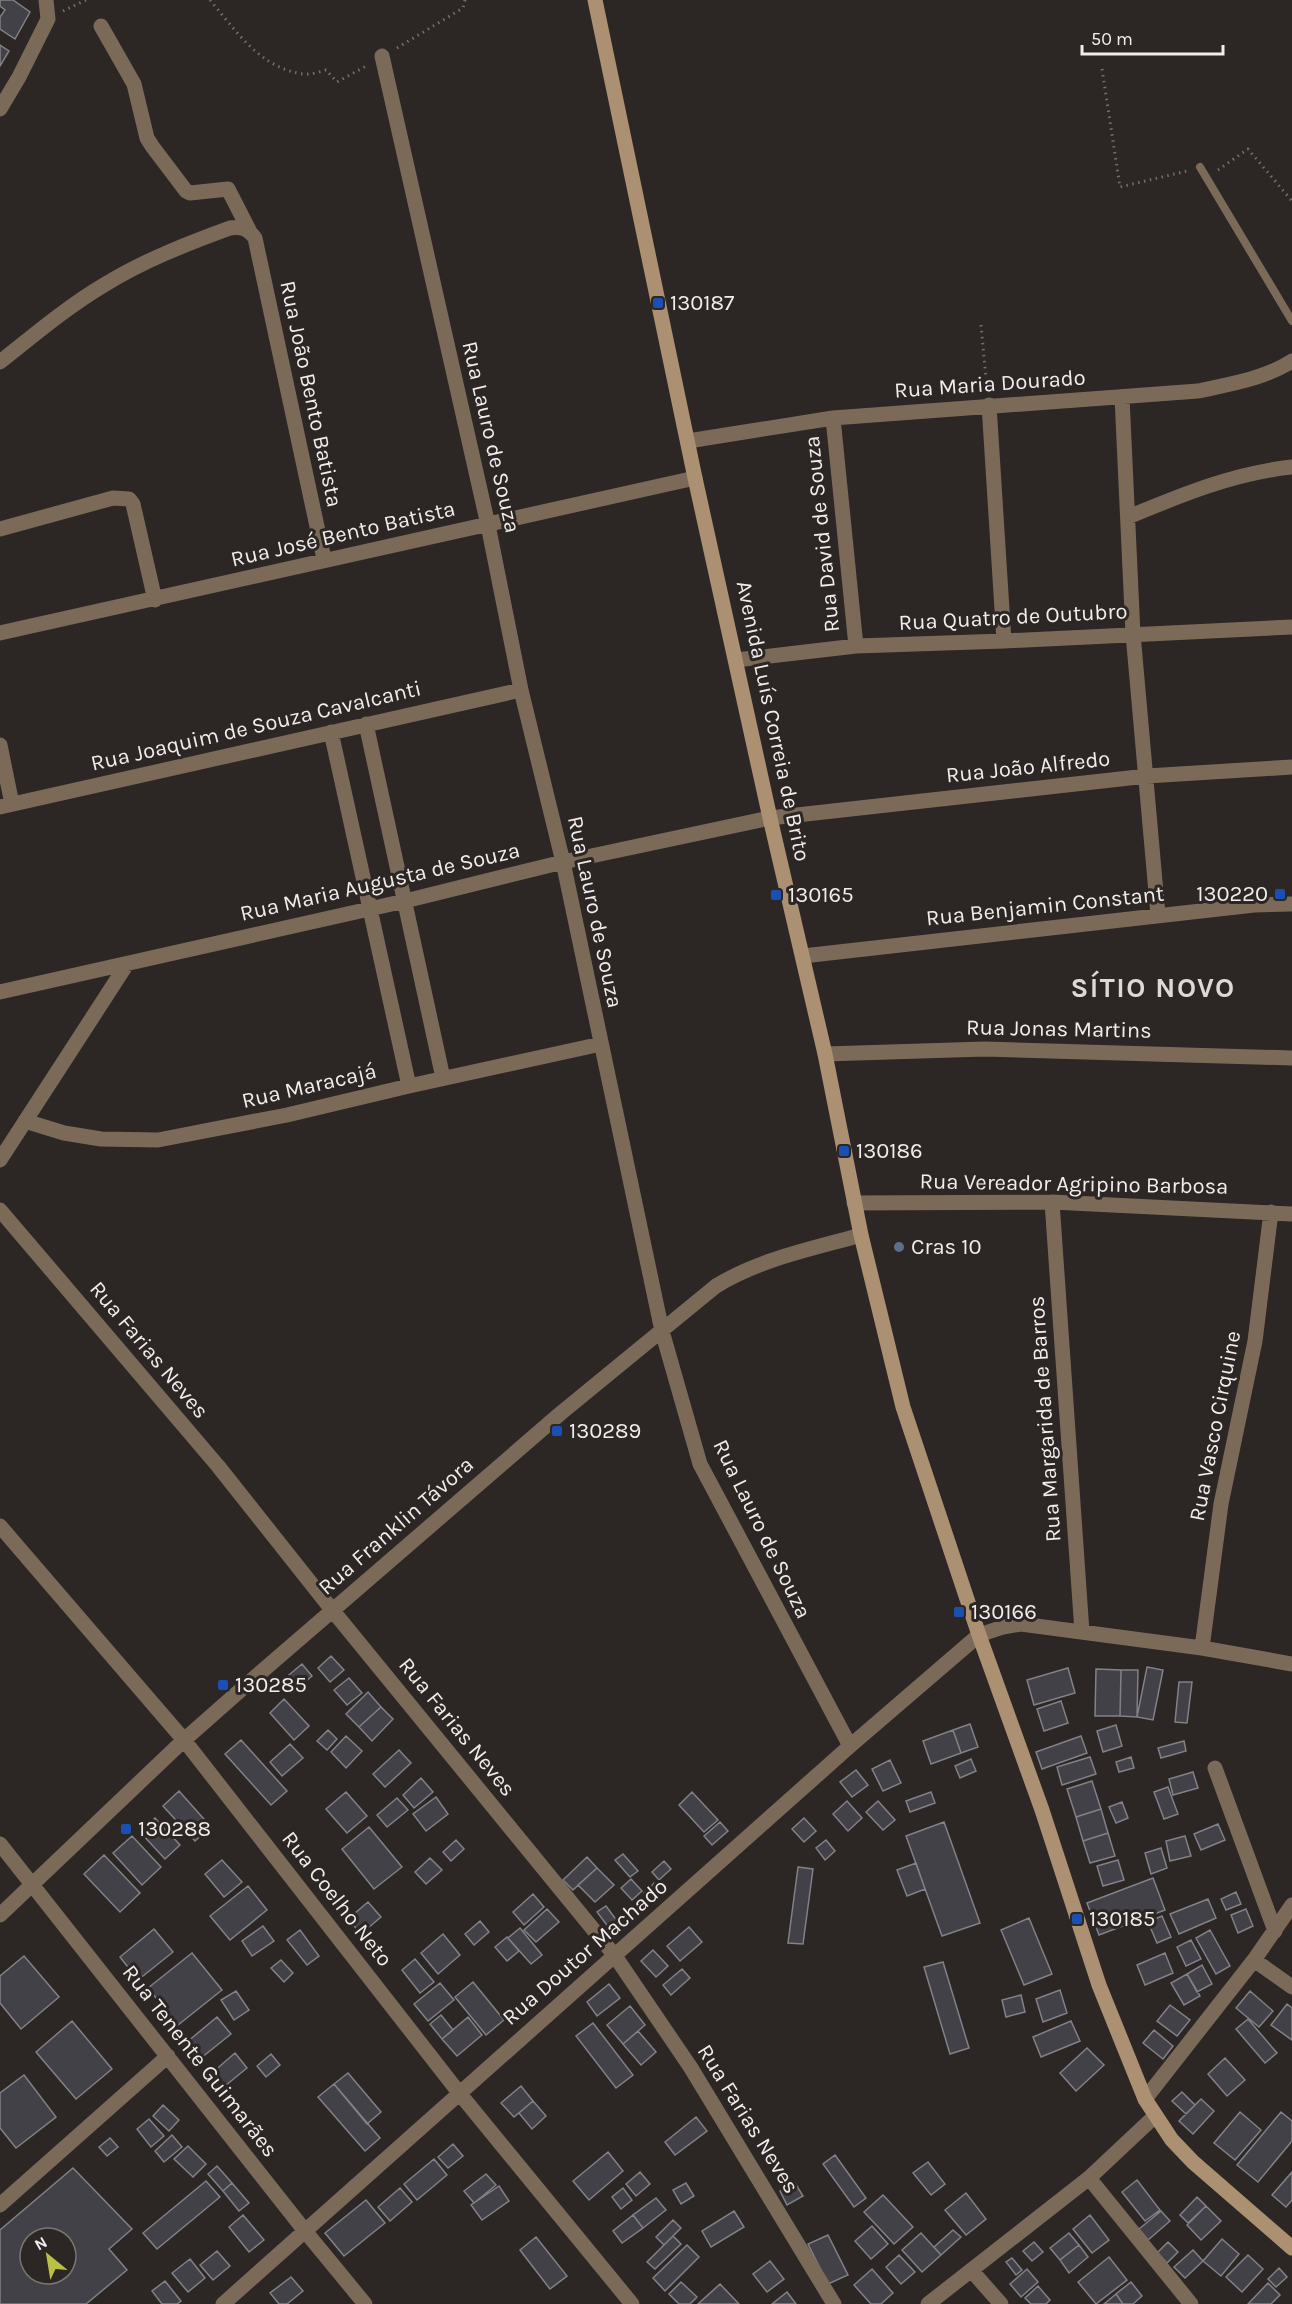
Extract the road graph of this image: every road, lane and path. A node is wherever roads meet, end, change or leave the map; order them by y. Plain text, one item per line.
1 (46, 0) edge
2 (86, 0) edge
3 (210, 0) edge
4 (465, 0) edge
5 (595, 0) edge
6 (48, 19) junction
7 (101, 26) dead end
8 (382, 56) junction
9 (1102, 69) dead end
10 (0, 109) edge
11 (1200, 168) joint
12 (1206, 178) junction
13 (1292, 201) edge
14 (252, 234) junction
15 (1292, 321) edge
16 (981, 325) dead end
17 (1292, 360) edge
18 (0, 362) edge
19 (1122, 397) junction
20 (989, 405) junction
21 (833, 418) junction
22 (688, 441) junction
23 (1292, 467) edge
24 (695, 478) junction
25 (1128, 517) junction
26 (488, 525) junction
27 (0, 529) edge
28 (324, 559) junction
29 (155, 600) junction
30 (1292, 627) edge
31 (0, 633) edge
32 (1133, 634) junction
33 (1004, 641) junction
34 (856, 646) junction
35 (736, 660) junction
36 (521, 690) junction
37 (366, 724) junction
38 (331, 732) junction
39 (0, 745) edge
40 (1292, 767) edge
41 (1147, 776) junction
42 (6, 805) edge
43 (770, 818) junction
44 (562, 862) junction
45 (405, 901) junction
46 (1292, 904) edge
47 (370, 909) junction
48 (1158, 915) junction
49 (803, 956) junction
50 (127, 964) junction
51 (0, 992) edge
52 (601, 1044) junction
53 (825, 1054) junction
54 (1292, 1058) edge
55 (443, 1078) junction
56 (409, 1086) junction
57 (25, 1121) junction
58 (0, 1160) edge
59 (1052, 1202) junction
60 (854, 1203) junction
61 (0, 1210) edge
62 (1271, 1212) junction
63 (1292, 1214) edge
64 (861, 1235) junction
65 (662, 1331) junction
66 (0, 1526) edge
67 (333, 1611) junction
68 (1082, 1632) junction
69 (979, 1635) junction
70 (1202, 1648) junction
71 (1292, 1664) edge
72 (184, 1740) junction
73 (850, 1746) junction
74 (1215, 1768) dead end
75 (0, 1845) edge
76 (33, 1885) junction
77 (1292, 1905) edge
78 (0, 1915) edge
79 (1275, 1930) junction
80 (615, 1956) junction
81 (1254, 1960) junction
82 (1292, 1987) edge
83 (168, 2056) junction
84 (460, 2094) junction
85 (1145, 2099) junction
86 (1155, 2116) junction
87 (1089, 2178) junction
88 (0, 2205) edge
89 (305, 2231) junction
90 (1292, 2248) edge
91 (971, 2270) junction
92 (223, 2304) edge
93 (365, 2304) edge
94 (632, 2304) edge
95 (834, 2304) edge
96 (928, 2304) edge
97 (1001, 2304) edge
98 (1191, 2304) edge

1 - 6 street
2 - 6 path
3 - 8 path
4 - 8 path
5 - 22 main road, Avenida Luís Correia de Brito
6 - 10 street
7 - 14 street, Rua João Bento Batista
8 - 26 street, Rua Lauro de Souza
9 - 11 path
11 - 12 lane
12 - 13 path
12 - 15 lane
14 - 18 street
14 - 28 street, Rua João Bento Batista
16 - 20 path
17 - 19 street, Rua Maria Dourado
19 - 20 street, Rua Maria Dourado
19 - 25 street
20 - 21 street, Rua Maria Dourado
20 - 33 street
21 - 22 street, Rua Maria Dourado
21 - 34 street, Rua David de Souza
22 - 24 main road, Avenida Luís Correia de Brito
23 - 25 street
24 - 26 street, Rua José Bento Batista
24 - 35 main road, Avenida Luís Correia de Brito
25 - 32 street
26 - 28 street, Rua José Bento Batista
26 - 36 street, Rua Lauro de Souza
27 - 29 street
28 - 29 street, Rua José Bento Batista
29 - 31 street, Rua José Bento Batista
30 - 32 street, Rua Quatro de Outubro
32 - 33 street, Rua Quatro de Outubro
32 - 41 street
33 - 34 street, Rua Quatro de Outubro
34 - 35 street, Rua Quatro de Outubro
35 - 43 main road, Avenida Luís Correia de Brito
36 - 37 street, Rua Joaquim de Souza Cavalcanti
36 - 44 street, Rua Lauro de Souza
37 - 38 street, Rua Joaquim de Souza Cavalcanti
37 - 45 street
38 - 42 street, Rua Joaquim de Souza Cavalcanti
38 - 47 street
39 - 42 street
40 - 41 street, Rua João Alfredo
41 - 43 street, Rua João Alfredo
41 - 48 street
43 - 44 street, Rua Maria Augusta de Souza
43 - 49 main road, Avenida Luís Correia de Brito
44 - 45 street, Rua Maria Augusta de Souza
44 - 52 street, Rua Lauro de Souza
45 - 47 street, Rua Maria Augusta de Souza
45 - 55 street
46 - 48 street, Rua Benjamin Constant
47 - 50 street, Rua Maria Augusta de Souza
47 - 56 street
48 - 49 street, Rua Benjamin Constant
49 - 53 main road, Avenida Luís Correia de Brito
50 - 51 street, Rua Maria Augusta de Souza
50 - 57 street
52 - 55 street, Rua Maracajá
52 - 65 street, Rua Lauro de Souza
53 - 54 street, Rua Jonas Martins
53 - 60 main road, Avenida Luís Correia de Brito
55 - 56 street, Rua Maracajá
56 - 57 street, Rua Maracajá
57 - 58 street
59 - 60 street, Rua Vereador Agripino Barbosa
59 - 62 street, Rua Vereador Agripino Barbosa
59 - 68 street, Rua Margarida de Barros
60 - 64 main road, Avenida Luís Correia de Brito
61 - 67 street, Rua Farias Neves
62 - 63 street, Rua Vereador Agripino Barbosa
62 - 70 street, Rua Vasco Cirquine
64 - 65 street, Rua Franklin Távora
64 - 69 main road, Avenida Luís Correia de Brito
65 - 67 street, Rua Franklin Távora
65 - 73 street, Rua Lauro de Souza
66 - 72 street, Rua Coelho Neto
67 - 72 street, Rua Franklin Távora
67 - 80 street, Rua Farias Neves
68 - 69 street
68 - 70 street
69 - 73 street, Rua Doutor Machado
69 - 85 main road, Avenida Luís Correia de Brito
70 - 71 street
72 - 76 street, Rua Franklin Távora
72 - 84 street, Rua Coelho Neto
73 - 80 street, Rua Doutor Machado
74 - 79 street
75 - 76 street, Rua Tenente Guimarães
76 - 78 street, Rua Franklin Távora
76 - 83 street, Rua Tenente Guimarães
77 - 79 street
79 - 81 street
80 - 84 street, Rua Doutor Machado
80 - 95 street, Rua Farias Neves
81 - 82 street
81 - 85 street
83 - 88 street
83 - 89 street, Rua Tenente Guimarães
84 - 89 street, Rua Doutor Machado
84 - 94 street, Rua Coelho Neto
85 - 86 main road, Avenida Luís Correia de Brito
86 - 87 street
86 - 90 main road, Avenida Luís Correia de Brito
87 - 91 street
87 - 98 street
89 - 92 street, Rua Doutor Machado
89 - 93 street, Rua Tenente Guimarães
91 - 96 street
91 - 97 street

